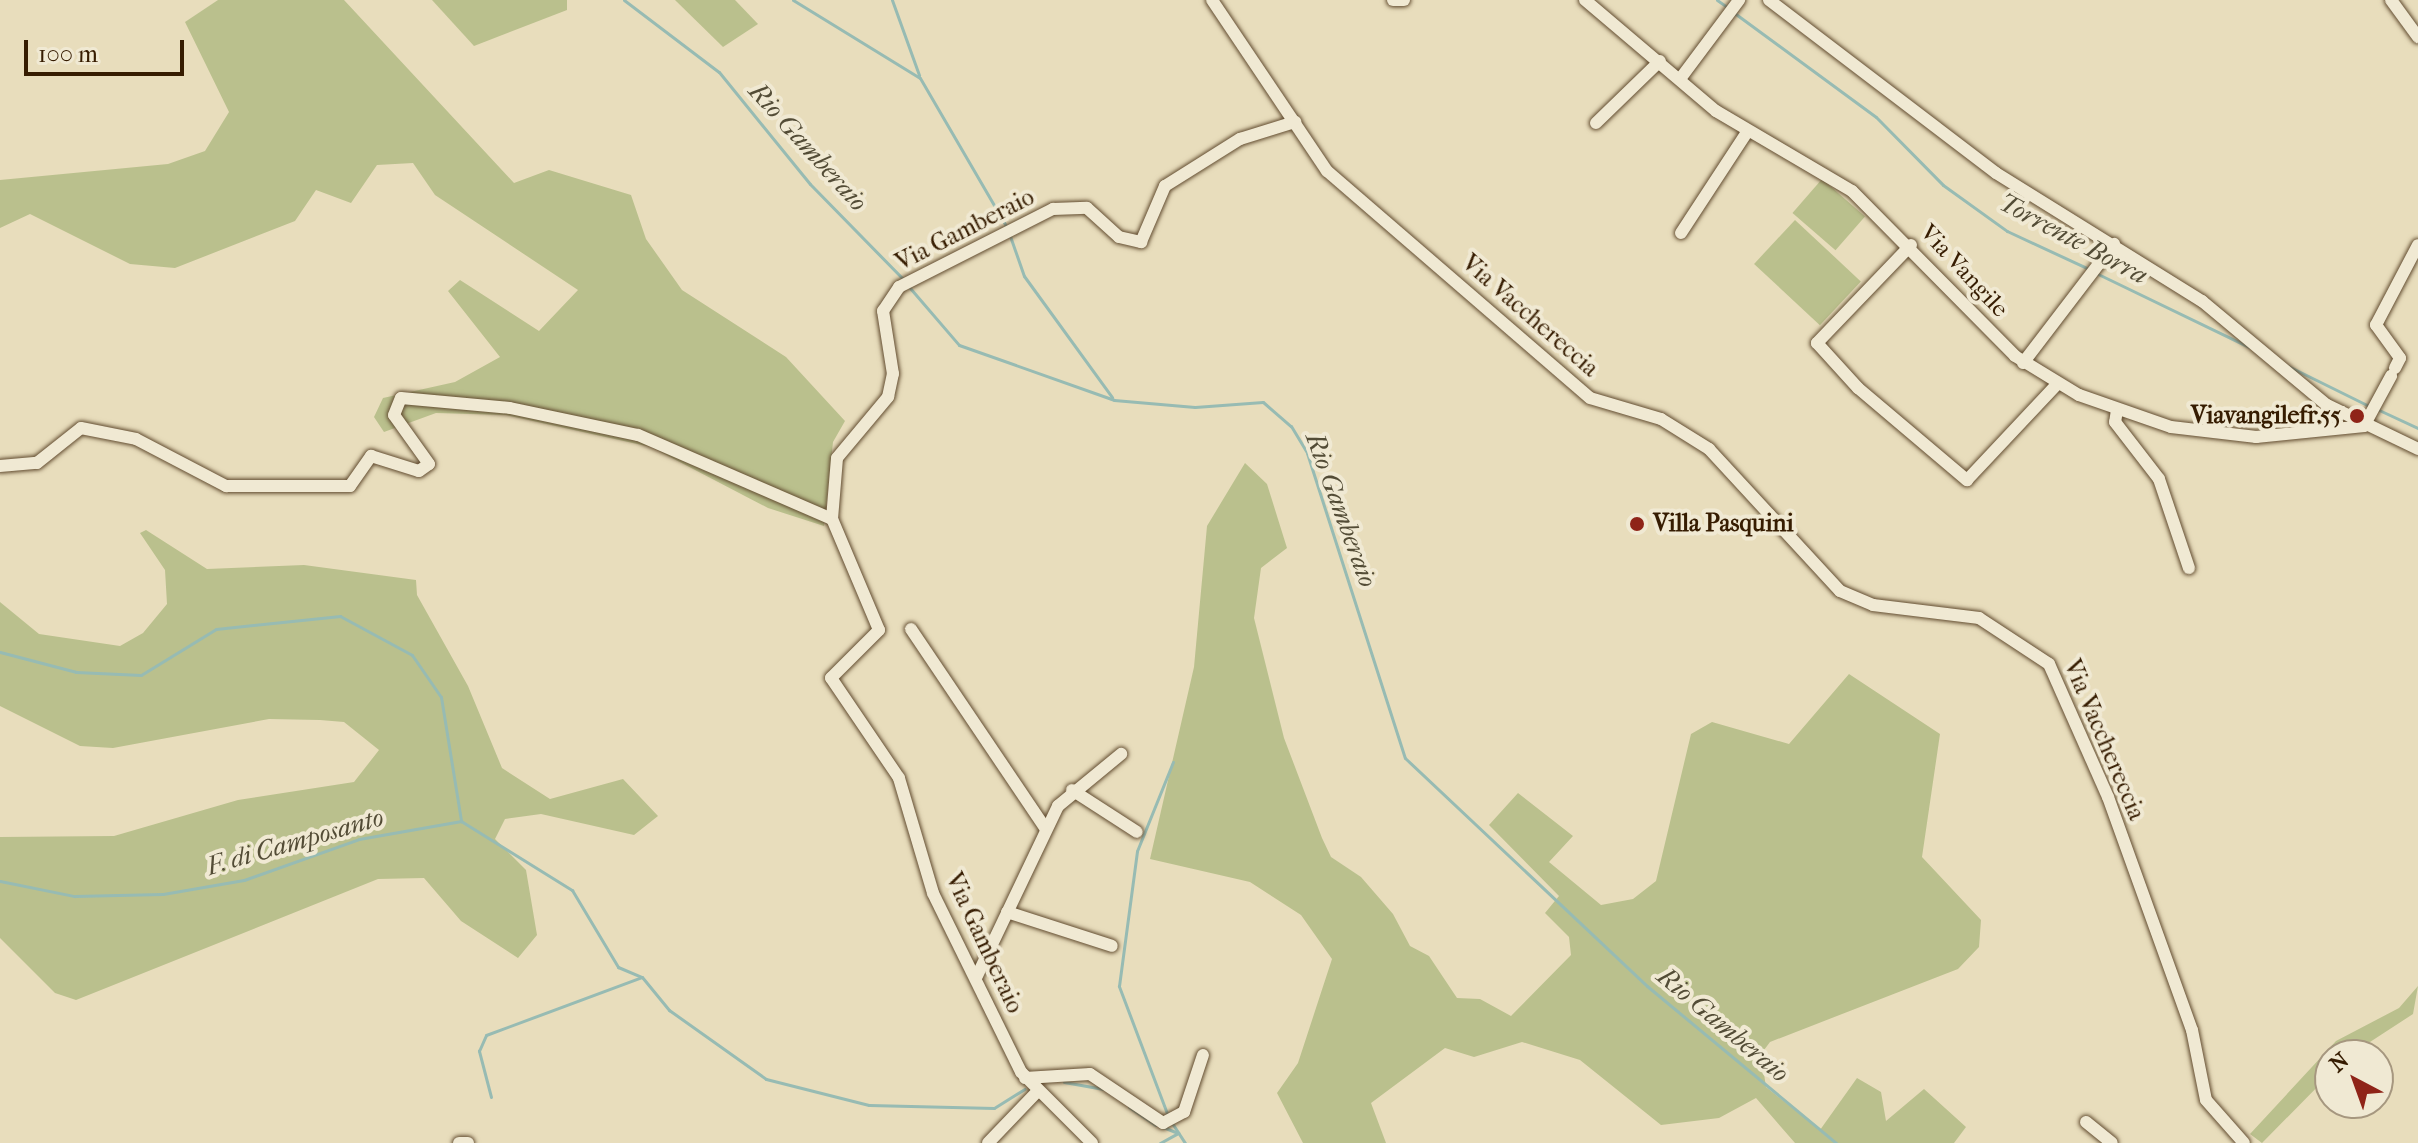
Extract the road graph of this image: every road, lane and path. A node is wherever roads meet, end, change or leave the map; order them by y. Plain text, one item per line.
1 (1212, 0) edge
2 (1393, 0) edge
3 (1404, 0) edge
4 (1585, 0) edge
5 (1769, 0) edge
6 (2391, 0) edge
7 (1738, 2) edge
8 (2418, 37) edge
9 (1660, 61) junction
10 (1680, 79) junction
11 (1295, 122) junction
12 (1596, 123) dead end
13 (1747, 132) junction
14 (1681, 233) dead end
15 (2114, 244) junction
16 (1911, 245) junction
17 (2418, 245) edge
18 (2023, 363) junction
19 (2057, 384) junction
20 (2330, 407) junction
21 (2117, 410) junction
22 (2364, 426) junction
23 (2326, 430) junction
24 (2418, 449) edge
25 (0, 466) edge
26 (832, 519) junction
27 (2189, 568) dead end
28 (911, 629) dead end
29 (1121, 754) dead end
30 (1072, 790) junction
31 (1046, 829) junction
32 (1137, 832) dead end
33 (1007, 912) junction
34 (1112, 946) dead end
35 (976, 978) junction
36 (1203, 1055) dead end
37 (1025, 1078) junction
38 (1036, 1093) junction
39 (2086, 1122) dead end
40 (459, 1143) edge
41 (468, 1143) edge
42 (988, 1143) edge
43 (1092, 1143) edge
44 (2112, 1143) edge
45 (2244, 1143) edge

1 - 11 street, Via Vacchereccia
2 - 3 street
4 - 9 street, Via Vangile
5 - 15 street, Via Vangile
6 - 8 street
7 - 10 street
9 - 10 street, Via Vangile
9 - 12 street
10 - 13 street, Via Vangile
11 - 26 street, Via Gamberaio
11 - 45 street, Via Vacchereccia
13 - 14 street
13 - 16 street, Via Vangile
15 - 18 street
15 - 20 street, Via Vangile
16 - 18 street, Via Vangile
16 - 19 street
17 - 22 street
18 - 19 street, Via Vangile
19 - 21 street, Via Vangile
20 - 22 street, Via Vangile
20 - 23 street
21 - 23 street, Via Vangile
21 - 27 street
22 - 23 street, Via Vangile
22 - 24 street, Via Vangile
25 - 26 street
26 - 35 street, Via Gamberaio
28 - 31 street
29 - 30 street
30 - 31 street
30 - 32 street
31 - 33 street
33 - 34 street
33 - 35 street
35 - 37 street, Via Gamberaio
36 - 37 street
37 - 38 street, Via Gamberaio
38 - 42 street
38 - 43 street, Via Gamberaio
39 - 44 street
40 - 41 street

